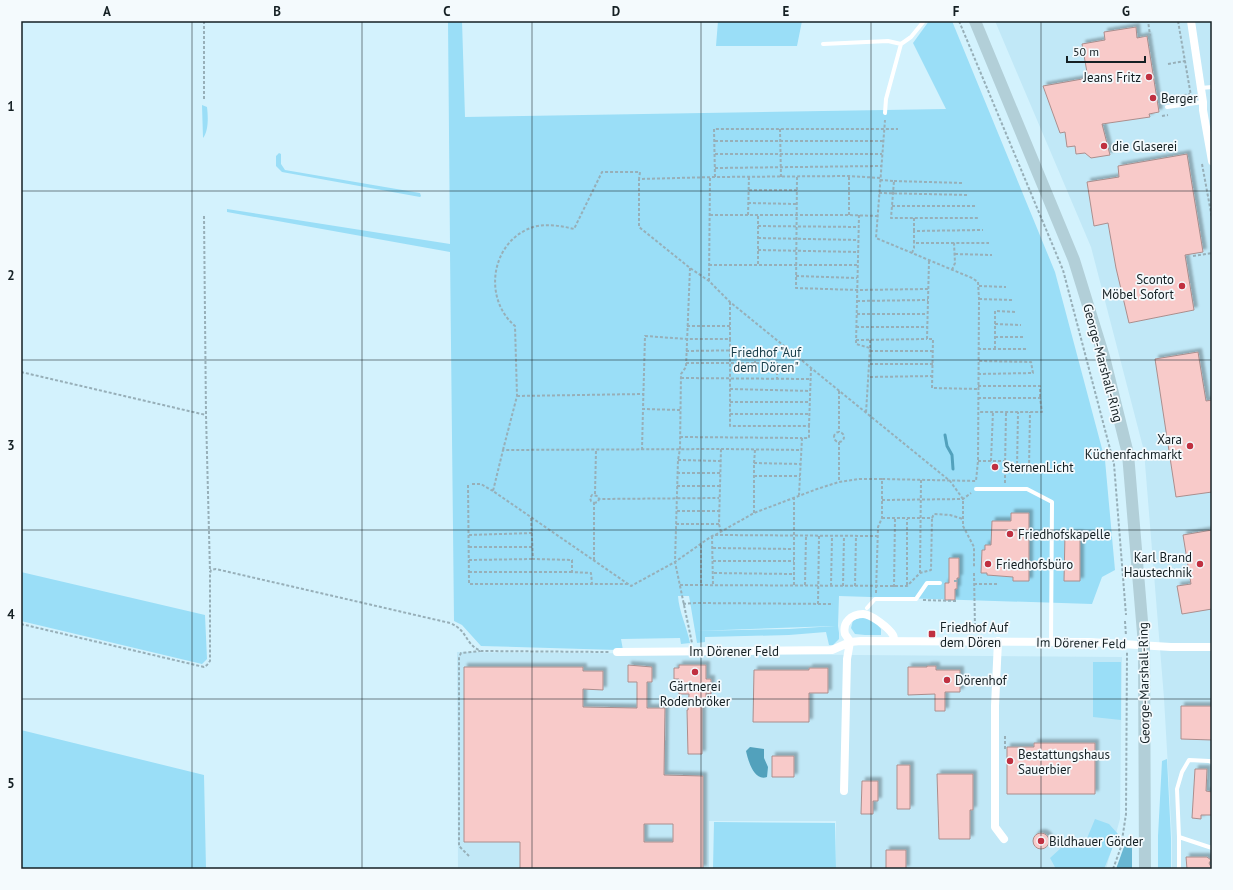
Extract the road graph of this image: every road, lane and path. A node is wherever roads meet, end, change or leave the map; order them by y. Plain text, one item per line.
1 (204, 21) edge
2 (924, 21) edge
3 (959, 21) edge
4 (975, 21) edge
5 (1148, 21) edge
6 (1191, 21) edge
7 (1143, 36) dead end
8 (823, 44) dead end
9 (901, 44) junction
10 (1185, 61) dead end
11 (1168, 64) dead end
12 (1212, 87) edge
13 (1201, 88) junction
14 (1190, 94) dead end
15 (1159, 100) dead end
16 (204, 101) dead end
17 (1203, 102) junction
18 (1167, 107) dead end
19 (885, 113) dead end
20 (780, 129) junction
21 (884, 129) junction
22 (898, 129) dead end
23 (715, 141) junction
24 (780, 141) junction
25 (883, 141) junction
26 (715, 154) junction
27 (780, 154) junction
28 (882, 154) junction
29 (1212, 161) edge
30 (881, 166) junction
31 (781, 167) junction
32 (715, 168) junction
33 (749, 176) junction
34 (849, 176) junction
35 (710, 177) junction
36 (715, 177) junction
37 (781, 177) junction
38 (797, 177) junction
39 (639, 179) junction
40 (880, 179) junction
41 (894, 181) junction
42 (962, 183) dead end
43 (749, 190) junction
44 (797, 190) junction
45 (879, 193) junction
46 (893, 193) junction
47 (969, 195) dead end
48 (748, 203) junction
49 (797, 204) junction
50 (892, 206) junction
51 (976, 206) dead end
52 (849, 214) junction
53 (710, 215) junction
54 (748, 215) junction
55 (758, 215) junction
56 (796, 215) junction
57 (859, 215) junction
58 (204, 216) dead end
59 (877, 216) junction
60 (914, 218) junction
61 (978, 218) dead end
62 (758, 226) junction
63 (796, 226) junction
64 (858, 227) junction
65 (983, 230) dead end
66 (914, 231) junction
67 (758, 238) junction
68 (796, 238) junction
69 (858, 240) junction
70 (914, 243) junction
71 (954, 243) junction
72 (989, 243) dead end
73 (758, 250) junction
74 (796, 250) junction
75 (858, 252) junction
76 (912, 253) junction
77 (1212, 253) edge
78 (955, 254) junction
79 (992, 255) dead end
80 (1193, 256) dead end
81 (929, 260) junction
82 (758, 264) junction
83 (796, 264) junction
84 (709, 265) junction
85 (858, 265) junction
86 (690, 268) junction
87 (952, 270) junction
88 (796, 276) junction
89 (857, 278) junction
90 (709, 281) junction
91 (979, 286) junction
92 (1006, 287) dead end
93 (928, 289) junction
94 (857, 290) junction
95 (979, 299) junction
96 (928, 300) junction
97 (1012, 300) dead end
98 (857, 301) junction
99 (730, 302) junction
100 (1016, 312) dead end
101 (856, 314) junction
102 (927, 314) junction
103 (996, 324) junction
104 (1021, 325) dead end
105 (687, 326) junction
106 (730, 326) junction
107 (856, 327) junction
108 (927, 327) junction
109 (995, 337) junction
110 (1024, 337) dead end
111 (687, 339) junction
112 (730, 339) junction
113 (926, 339) junction
114 (856, 340) junction
115 (870, 340) junction
116 (978, 349) junction
117 (994, 349) junction
118 (730, 350) junction
119 (870, 350) junction
120 (1026, 350) dead end
121 (686, 351) junction
122 (933, 351) junction
123 (978, 361) junction
124 (686, 363) junction
125 (730, 363) junction
126 (755, 363) junction
127 (870, 364) junction
128 (933, 364) junction
129 (811, 368) junction
130 (21, 372) edge
131 (978, 374) junction
132 (933, 376) junction
133 (730, 377) junction
134 (870, 377) junction
135 (681, 378) junction
136 (777, 378) junction
137 (810, 379) junction
138 (978, 387) junction
139 (730, 389) junction
140 (839, 390) junction
141 (810, 391) junction
142 (643, 394) junction
143 (518, 396) junction
144 (978, 398) junction
145 (1040, 398) junction
146 (730, 402) junction
147 (810, 402) junction
148 (643, 410) junction
149 (680, 410) junction
150 (978, 412) junction
151 (993, 412) junction
152 (1006, 412) junction
153 (1018, 412) junction
154 (1030, 412) junction
155 (866, 413) junction
156 (730, 414) junction
157 (809, 414) junction
158 (206, 415) junction
159 (809, 426) junction
160 (839, 432) junction
161 (680, 437) junction
162 (802, 438) junction
163 (839, 442) junction
164 (680, 449) junction
165 (721, 449) junction
166 (503, 450) junction
167 (596, 450) junction
168 (642, 450) junction
169 (755, 450) junction
170 (802, 450) junction
171 (678, 460) junction
172 (978, 460) junction
173 (720, 461) junction
174 (992, 461) junction
175 (1006, 461) junction
176 (754, 463) junction
177 (801, 464) junction
178 (1005, 468) junction
179 (1018, 468) junction
180 (677, 473) junction
181 (720, 473) junction
182 (754, 476) junction
183 (800, 476) junction
184 (882, 479) junction
185 (921, 480) junction
186 (950, 481) junction
187 (840, 482) junction
188 (472, 484) dead end
189 (468, 485) dead end
190 (677, 486) junction
191 (720, 486) junction
192 (976, 489) joint
193 (1004, 489) junction
194 (492, 491) junction
195 (595, 494) junction
196 (799, 495) junction
197 (794, 497) junction
198 (720, 498) junction
199 (599, 499) junction
200 (676, 499) junction
201 (963, 499) junction
202 (882, 500) junction
203 (921, 500) junction
204 (594, 504) junction
205 (676, 511) junction
206 (719, 511) junction
207 (754, 513) junction
208 (531, 518) junction
209 (882, 518) junction
210 (895, 518) junction
211 (932, 518) junction
212 (908, 519) junction
213 (921, 519) junction
214 (963, 519) junction
215 (676, 524) junction
216 (719, 524) junction
217 (721, 532) junction
218 (532, 533) junction
219 (469, 534) junction
220 (714, 536) junction
221 (806, 536) junction
222 (819, 536) junction
223 (832, 536) junction
224 (844, 536) junction
225 (856, 536) junction
226 (878, 536) junction
227 (794, 537) junction
228 (701, 545) junction
229 (469, 547) junction
230 (532, 547) junction
231 (713, 548) junction
232 (794, 549) junction
233 (469, 560) junction
234 (533, 560) junction
235 (594, 560) junction
236 (713, 561) junction
237 (794, 561) junction
238 (675, 562) junction
239 (974, 567) dead end
240 (469, 572) junction
241 (572, 572) junction
242 (210, 573) junction
243 (714, 573) junction
244 (920, 573) junction
245 (974, 573) dead end
246 (794, 574) junction
247 (954, 581) dead end
248 (958, 581) dead end
249 (940, 583) dead end
250 (592, 584) junction
251 (629, 584) junction
252 (974, 584) junction
253 (998, 584) dead end
254 (680, 585) junction
255 (701, 586) junction
256 (713, 586) junction
257 (794, 586) junction
258 (805, 586) junction
259 (818, 586) junction
260 (831, 586) junction
261 (843, 586) junction
262 (855, 586) junction
263 (907, 586) junction
264 (876, 587) junction
265 (894, 587) junction
266 (916, 599) junction
267 (956, 601) dead end
268 (683, 604) junction
269 (818, 604) junction
270 (833, 604) dead end
271 (867, 608) dead end
272 (1126, 615) dead end
273 (1125, 621) dead end
274 (21, 624) edge
275 (975, 630) dead end
276 (894, 641) junction
277 (998, 641) junction
278 (850, 642) junction
279 (1051, 643) junction
280 (1126, 644) junction
281 (1144, 645) junction
282 (1212, 647) edge
283 (481, 651) junction
284 (694, 651) junction
285 (616, 652) joint
286 (1127, 659) dead end
287 (1212, 762) edge
288 (844, 791) dead end
289 (1179, 837) junction
290 (1004, 839) dead end
291 (1212, 848) edge
292 (469, 856) dead end
293 (1114, 869) edge
294 (1146, 869) edge
295 (1178, 869) edge

1 - 16 path
2 - 9 lane
3 - 272 path
4 - 281 main road, George-Marshall-Ring
5 - 7 path
6 - 13 street
8 - 9 lane
9 - 19 lane
10 - 11 path
12 - 13 lane
13 - 17 street
14 - 15 path
17 - 18 lane
17 - 29 street
20 - 21 path
20 - 23 path
20 - 24 path
21 - 22 path
21 - 25 path
23 - 24 path
23 - 26 path
24 - 25 path
24 - 27 path
25 - 28 path
26 - 27 path
26 - 32 path
27 - 28 path
27 - 31 path
28 - 30 path
30 - 31 path
30 - 40 path
31 - 32 path
31 - 37 path
32 - 36 path
33 - 36 path
33 - 37 path
33 - 43 path
34 - 38 path
34 - 40 path
34 - 52 path
35 - 36 path
35 - 39 path
35 - 53 path
37 - 38 path
38 - 44 path
39 - 86 path
39 - 143 path
40 - 41 path
40 - 45 path
41 - 42 path
41 - 46 path
43 - 44 path
43 - 48 path
44 - 49 path
45 - 46 path
45 - 59 path
46 - 47 path
46 - 50 path
48 - 49 path
48 - 54 path
49 - 56 path
50 - 51 path
50 - 60 path
52 - 56 path
52 - 57 path
53 - 54 path
53 - 84 path
54 - 55 path
55 - 56 path
55 - 62 path
56 - 63 path
57 - 59 path
57 - 64 path
58 - 158 path
59 - 76 path
60 - 61 path
60 - 66 path
62 - 63 path
62 - 67 path
63 - 64 path
63 - 68 path
64 - 69 path
65 - 66 path
66 - 70 path
67 - 68 path
67 - 73 path
68 - 69 path
68 - 74 path
69 - 75 path
70 - 71 path
70 - 76 path
71 - 72 path
71 - 78 path
73 - 74 path
73 - 82 path
74 - 75 path
74 - 83 path
75 - 85 path
76 - 81 path
77 - 80 path
78 - 79 path
78 - 87 path
81 - 87 path
81 - 93 path
82 - 83 path
82 - 84 path
83 - 85 path
83 - 88 path
84 - 90 path
85 - 89 path
86 - 90 path
86 - 105 path
87 - 91 path
88 - 89 path
88 - 94 path
89 - 94 path
90 - 99 path
91 - 92 path
91 - 95 path
93 - 94 path
93 - 96 path
94 - 98 path
95 - 97 path
95 - 116 path
96 - 98 path
96 - 102 path
98 - 101 path
99 - 106 path
99 - 129 path
100 - 103 path
101 - 102 path
101 - 107 path
102 - 108 path
103 - 104 path
103 - 109 path
105 - 106 path
105 - 111 path
106 - 112 path
107 - 108 path
107 - 114 path
108 - 113 path
109 - 110 path
109 - 117 path
111 - 112 path
111 - 121 path
111 - 142 path
112 - 118 path
113 - 115 path
113 - 122 path
114 - 115 path
114 - 119 path
115 - 119 path
116 - 117 path
116 - 123 path
117 - 120 path
118 - 121 path
118 - 125 path
118 - 126 path
119 - 122 path
119 - 127 path
121 - 124 path
122 - 128 path
123 - 131 path
123 - 131 path
124 - 125 path
124 - 135 path
125 - 126 path
125 - 133 path
126 - 136 path
127 - 128 path
127 - 134 path
128 - 132 path
129 - 137 path
129 - 140 path
130 - 158 path
131 - 138 path
132 - 134 path
132 - 138 path
133 - 135 path
133 - 136 path
133 - 139 path
134 - 155 path
135 - 149 path
136 - 137 path
137 - 141 path
138 - 144 path
138 - 145 path
139 - 141 path
139 - 146 path
140 - 155 path
140 - 160 path
141 - 147 path
142 - 143 path
142 - 148 path
143 - 166 path
144 - 145 path
144 - 150 path
145 - 154 path
146 - 147 path
146 - 156 path
147 - 157 path
148 - 149 path
148 - 168 path
149 - 161 path
150 - 151 path
150 - 172 path
151 - 152 path
151 - 174 path
152 - 153 path
152 - 175 path
153 - 154 path
153 - 179 path
154 - 179 path
155 - 186 path
156 - 157 path
156 - 159 path
157 - 159 path
158 - 242 path
159 - 162 path
160 - 163 path
160 - 163 path
161 - 162 path
161 - 164 path
162 - 170 path
163 - 187 path
164 - 165 path
164 - 168 path
164 - 171 path
165 - 169 path
165 - 173 path
166 - 167 path
166 - 194 path
167 - 168 path
167 - 195 path
169 - 170 path
169 - 176 path
170 - 177 path
171 - 173 path
171 - 180 path
172 - 174 path
172 - 186 path
173 - 181 path
174 - 175 path
175 - 178 path
176 - 177 path
176 - 182 path
177 - 183 path
178 - 179 path
178 - 193 path
180 - 181 path
180 - 190 path
181 - 191 path
182 - 183 path
182 - 207 path
183 - 196 path
184 - 185 path
184 - 187 path
184 - 202 path
185 - 186 path
185 - 203 path
186 - 201 path
187 - 196 path
188 - 194 path
189 - 219 path
190 - 191 path
190 - 200 path
191 - 198 path
192 - 193 lane
192 - 201 path
193 - 279 lane
194 - 208 path
195 - 199 path
195 - 204 path
196 - 197 path
197 - 207 path
197 - 227 path
198 - 200 path
198 - 206 path
199 - 200 path
199 - 204 path
200 - 205 path
201 - 203 path
201 - 214 path
202 - 203 path
202 - 209 path
203 - 213 path
204 - 235 path
205 - 206 path
205 - 215 path
206 - 216 path
207 - 217 path
208 - 218 path
208 - 235 path
209 - 210 path
209 - 226 path
210 - 212 path
210 - 265 path
211 - 213 path
211 - 214 path
211 - 244 path
212 - 213 path
212 - 263 path
213 - 244 path
214 - 239 path
215 - 216 path
215 - 238 path
216 - 217 path
217 - 220 path
218 - 219 path
218 - 230 path
219 - 229 path
220 - 227 path
220 - 228 path
220 - 231 path
221 - 222 path
221 - 227 path
221 - 258 path
222 - 223 path
222 - 259 path
223 - 224 path
223 - 260 path
224 - 225 path
224 - 261 path
225 - 226 path
225 - 262 path
226 - 264 path
227 - 232 path
228 - 238 path
228 - 255 path
229 - 230 path
229 - 233 path
230 - 234 path
231 - 232 path
231 - 236 path
232 - 237 path
233 - 234 path
233 - 240 path
234 - 241 path
235 - 251 path
236 - 237 path
236 - 243 path
237 - 246 path
238 - 251 path
238 - 254 path
240 - 241 path
240 - 250 path
241 - 250 path
242 - 274 path
242 - 283 path
243 - 246 path
243 - 256 path
244 - 263 path
245 - 252 path
246 - 257 path
247 - 248 path
249 - 266 lane
250 - 251 path
252 - 253 path
252 - 275 path
254 - 255 path
254 - 268 path
255 - 256 path
256 - 257 path
257 - 258 path
258 - 259 path
259 - 260 path
259 - 269 path
260 - 261 path
261 - 262 path
262 - 264 path
263 - 265 path
264 - 265 path
266 - 267 path
266 - 271 lane
268 - 269 path
268 - 284 path
269 - 270 path
273 - 280 path
276 - 277 street, Im Dörener Feld
276 - 278 street, Im Dörener Feld
276 - 278 street
277 - 279 street, Im Dörener Feld
277 - 290 street
278 - 284 street, Im Dörener Feld
278 - 288 street
279 - 280 street, Im Dörener Feld
280 - 281 street, Im Dörener Feld
281 - 282 street, Im Dörener Feld
281 - 294 main road, George-Marshall-Ring
283 - 285 path
283 - 292 path
284 - 285 street, Im Dörener Feld
286 - 293 path
287 - 289 lane
289 - 291 lane
289 - 295 lane

